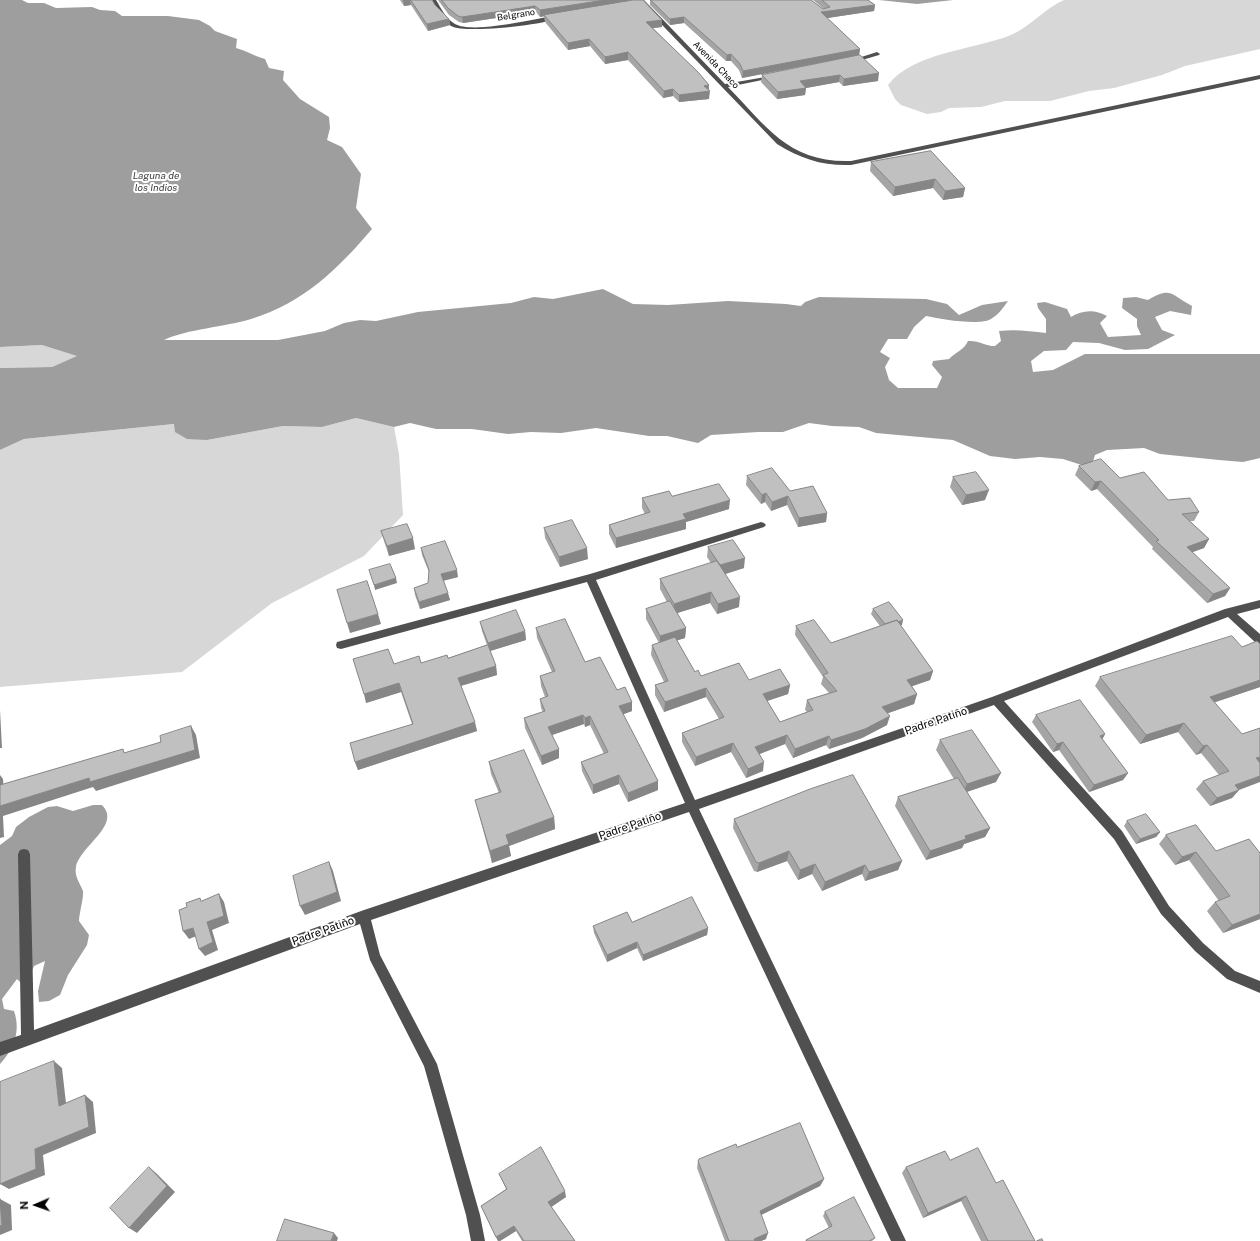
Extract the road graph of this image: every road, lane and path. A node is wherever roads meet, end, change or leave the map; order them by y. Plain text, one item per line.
1 (433, 0) edge
2 (642, 2) edge
3 (567, 15) edge
4 (877, 54) dead end
5 (844, 63) edge
6 (784, 74) edge
7 (1260, 77) edge
8 (724, 86) junction
9 (761, 525) dead end
10 (590, 578) junction
11 (1260, 604) edge
12 (1229, 612) junction
13 (1260, 640) edge
14 (341, 645) dead end
15 (996, 700) junction
16 (692, 806) junction
17 (24, 854) dead end
18 (364, 916) junction
19 (1260, 987) edge
20 (28, 1039) junction
21 (0, 1049) edge
22 (478, 1241) edge
23 (899, 1241) edge

1 - 3 street, Belgrano
2 - 8 street, Avenida Chaco
4 - 5 street
6 - 8 street
7 - 8 street, Avenida Chaco
9 - 10 street
10 - 14 street
10 - 16 street
11 - 12 street, Padre Patiño
12 - 13 street
12 - 15 street, Padre Patiño
15 - 16 street, Padre Patiño
15 - 19 street
16 - 18 street, Padre Patiño
16 - 23 street
17 - 20 street
18 - 20 street, Padre Patiño
18 - 22 street
20 - 21 street, Padre Patiño

